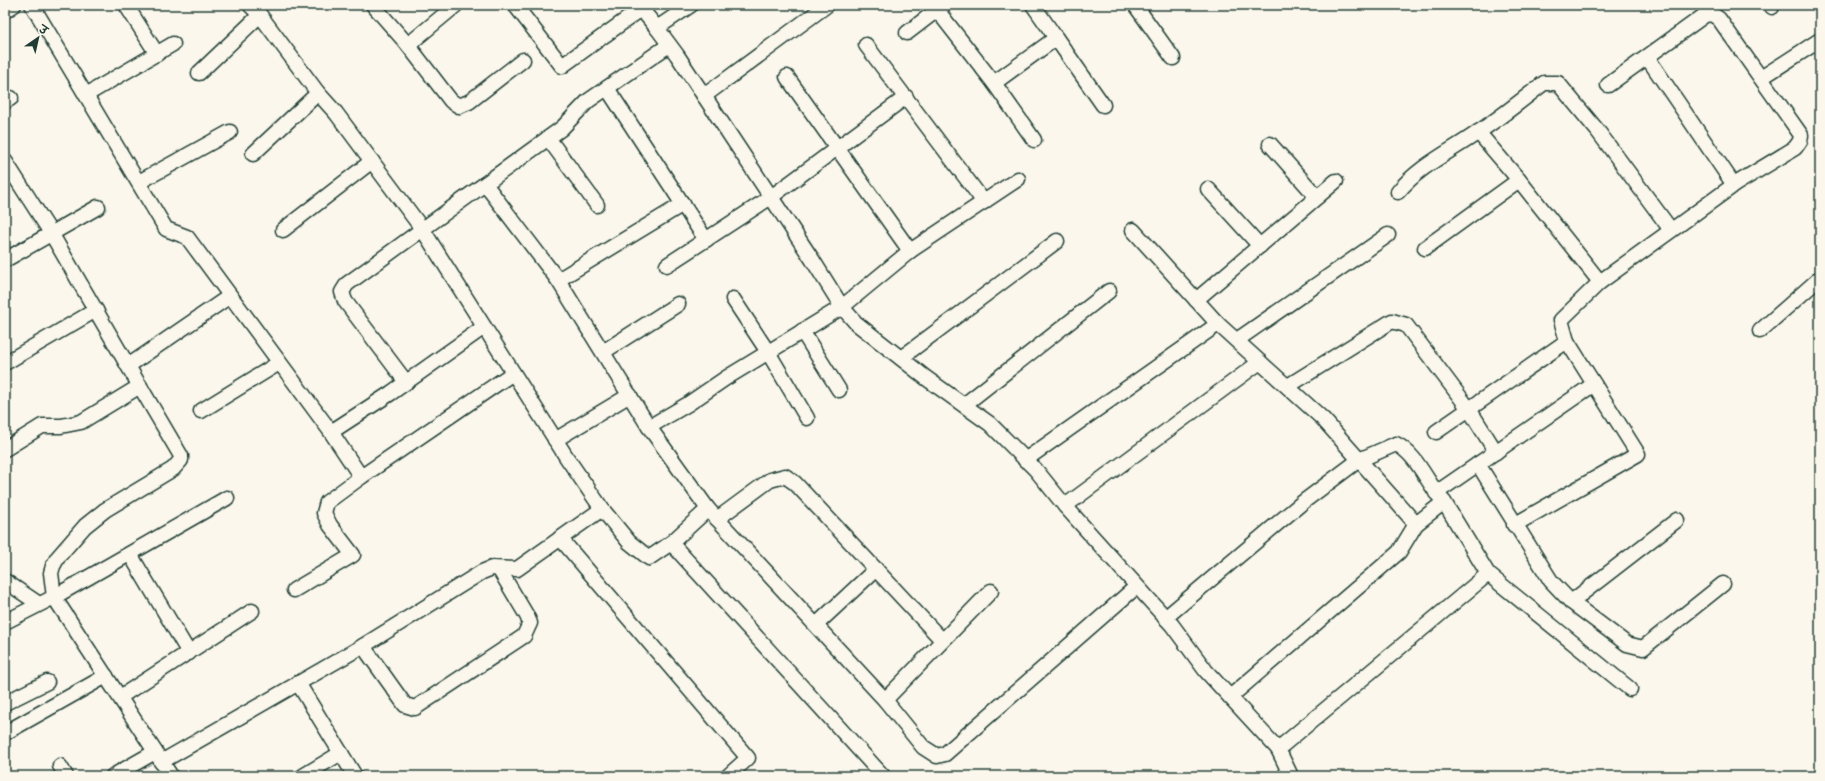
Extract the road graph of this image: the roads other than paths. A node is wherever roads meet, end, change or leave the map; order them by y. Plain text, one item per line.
1 (14, 5) edge
2 (32, 5) edge
3 (126, 5) edge
4 (250, 5) edge
5 (373, 5) edge
6 (456, 5) edge
7 (515, 5) edge
8 (691, 5) edge
9 (827, 5) edge
10 (1033, 5) edge
11 (1135, 5) edge
12 (640, 7) edge
13 (940, 8) edge
14 (5, 11) edge
15 (260, 15) junction
16 (657, 28) junction
17 (907, 33) dead end
18 (1056, 38) junction
19 (1820, 40) edge
20 (173, 44) dead end
21 (408, 45) junction
22 (669, 45) junction
23 (866, 45) dead end
24 (157, 54) junction
25 (1647, 57) junction
26 (1173, 58) dead end
27 (523, 60) dead end
28 (199, 73) dead end
29 (787, 77) dead end
30 (1761, 78) junction
31 (994, 83) junction
32 (1608, 85) dead end
33 (607, 88) junction
34 (318, 93) junction
35 (86, 95) junction
36 (704, 96) junction
37 (906, 97) junction
38 (1103, 105) dead end
39 (230, 132) dead end
40 (1478, 132) junction
41 (548, 138) junction
42 (1034, 140) dead end
43 (1270, 144) dead end
44 (837, 148) junction
45 (253, 154) dead end
46 (5, 161) edge
47 (372, 161) junction
48 (1018, 179) dead end
49 (1519, 180) junction
50 (1336, 181) dead end
51 (139, 182) junction
52 (485, 184) junction
53 (1734, 185) junction
54 (1208, 189) dead end
55 (1398, 192) dead end
56 (771, 197) junction
57 (1317, 197) junction
58 (984, 202) junction
59 (683, 204) junction
60 (597, 205) dead end
61 (98, 207) dead end
62 (283, 230) dead end
63 (422, 230) junction
64 (1133, 230) dead end
65 (1671, 230) junction
66 (52, 233) junction
67 (1388, 235) dead end
68 (706, 240) junction
69 (1057, 241) dead end
70 (1260, 246) junction
71 (1425, 248) dead end
72 (910, 251) junction
73 (5, 260) edge
74 (667, 265) dead end
75 (1820, 278) edge
76 (558, 280) junction
77 (1600, 282) junction
78 (1109, 291) dead end
79 (230, 296) junction
80 (733, 298) dead end
81 (1196, 300) junction
82 (678, 304) dead end
83 (842, 307) junction
84 (96, 310) junction
85 (1218, 324) junction
86 (484, 327) junction
87 (1760, 330) dead end
88 (802, 331) junction
89 (1237, 340) junction
90 (1567, 341) junction
91 (603, 352) junction
92 (768, 352) junction
93 (901, 358) junction
94 (1260, 362) junction
95 (5, 363) edge
96 (279, 363) junction
97 (128, 366) junction
98 (513, 373) junction
99 (406, 382) junction
100 (1594, 384) junction
101 (140, 386) junction
102 (1288, 386) junction
103 (839, 390) dead end
104 (630, 395) junction
105 (964, 405) junction
106 (1469, 409) junction
107 (201, 411) dead end
108 (807, 418) dead end
109 (649, 427) junction
110 (331, 432) junction
111 (1436, 432) dead end
112 (555, 440) junction
113 (5, 450) edge
114 (1496, 452) junction
115 (1025, 460) junction
116 (1359, 460) junction
117 (1478, 464) junction
118 (361, 477) junction
119 (227, 498) dead end
120 (1440, 498) junction
121 (1065, 506) junction
122 (602, 509) junction
123 (708, 509) junction
124 (717, 519) junction
125 (1677, 520) dead end
126 (1416, 524) junction
127 (1514, 525) junction
128 (560, 538) junction
129 (671, 543) junction
130 (130, 554) junction
131 (500, 569) junction
132 (876, 569) junction
133 (1488, 574) junction
134 (5, 581) edge
135 (1723, 584) dead end
136 (1136, 587) junction
137 (294, 590) dead end
138 (990, 591) dead end
139 (54, 597) junction
140 (1571, 602) junction
141 (39, 604) junction
142 (252, 611) dead end
143 (1165, 618) junction
144 (5, 622) edge
145 (816, 624) junction
146 (942, 640) junction
147 (363, 646) junction
148 (189, 653) junction
149 (106, 676) junction
150 (47, 682) dead end
151 (298, 683) junction
152 (1630, 689) dead end
153 (120, 697) junction
154 (1230, 697) junction
155 (885, 700) junction
156 (5, 703) edge
157 (5, 733) edge
158 (1278, 749) junction
159 (341, 753) junction
160 (164, 767) edge
161 (113, 776) edge
162 (303, 776) edge
163 (356, 776) edge
164 (728, 776) edge
165 (882, 776) edge
166 (1291, 776) edge

1 - 14 street
2 - 35 street
3 - 24 street
4 - 15 street
5 - 21 street
6 - 21 street
7 - 12 street
8 - 16 street
9 - 36 street
10 - 18 street
11 - 26 street
12 - 16 street
13 - 17 street
13 - 31 street
15 - 28 street
15 - 34 street
16 - 22 street
18 - 31 street
18 - 38 street
19 - 30 street
20 - 24 street
21 - 27 street
22 - 33 street
22 - 36 street
23 - 37 street
24 - 35 street
25 - 30 street
25 - 32 street
25 - 53 street
29 - 44 street
30 - 53 street
31 - 42 street
33 - 41 street
33 - 59 street
34 - 45 street
34 - 47 street
35 - 51 street
36 - 56 street
37 - 44 street
37 - 58 street
39 - 51 street
40 - 49 street
40 - 55 street
40 - 65 street
41 - 52 street
41 - 60 street
43 - 57 street
44 - 56 street
44 - 72 street
46 - 66 street
47 - 62 street
47 - 63 street
48 - 58 street
49 - 71 street
49 - 77 street
50 - 57 street
51 - 79 street
52 - 63 street
52 - 76 street
53 - 65 street
54 - 70 street
56 - 68 street
56 - 83 street
57 - 70 street
58 - 72 street
59 - 68 street
59 - 76 street
61 - 66 street
63 - 86 street
63 - 99 street
64 - 81 street
65 - 77 street
66 - 73 street
66 - 84 street
67 - 89 street
68 - 74 street
69 - 93 street
70 - 81 street
72 - 83 street
75 - 87 street
76 - 91 street
77 - 90 street
78 - 105 street
79 - 96 street
79 - 97 street
80 - 92 street
81 - 85 street
82 - 91 street
83 - 88 street
83 - 93 street
84 - 95 street
84 - 97 street
85 - 89 street
85 - 115 street
86 - 98 street
86 - 99 street
88 - 92 street
88 - 103 street
89 - 94 street
90 - 100 street
90 - 106 street
91 - 104 street
92 - 108 street
92 - 109 street
93 - 105 street
94 - 102 street
94 - 121 street
96 - 107 street
96 - 110 street
97 - 101 street
98 - 112 street
98 - 118 street
99 - 110 street
100 - 114 street
100 - 127 street
101 - 113 street
101 - 139 street
102 - 106 street
102 - 116 street
104 - 109 street
104 - 112 street
105 - 115 street
106 - 111 street
106 - 114 street
109 - 123 street
110 - 118 street
112 - 122 street
114 - 117 street
115 - 121 street
116 - 120 street
116 - 126 street
116 - 143 street
117 - 120 street
117 - 127 street
118 - 137 street
119 - 130 street
120 - 126 street
120 - 133 street
121 - 136 street
122 - 128 street
122 - 129 street
123 - 124 street
123 - 129 street
124 - 132 street
124 - 145 street
125 - 140 street
126 - 154 street
127 - 140 street
128 - 131 street
128 - 164 street
129 - 165 street
130 - 139 street
130 - 148 street
131 - 147 street
131 - 147 street
132 - 145 street
132 - 146 street
133 - 152 street
133 - 158 street
134 - 141 street
135 - 140 street
136 - 143 street
136 - 155 street
138 - 146 street
139 - 141 street
139 - 149 street
141 - 144 street
142 - 148 street
143 - 154 street
145 - 155 street
146 - 155 street
147 - 151 street
148 - 153 street
149 - 153 street
149 - 157 street
150 - 156 street
151 - 159 street
151 - 160 street
153 - 160 street
154 - 158 street
158 - 166 street
159 - 162 street
159 - 163 street
160 - 161 street

